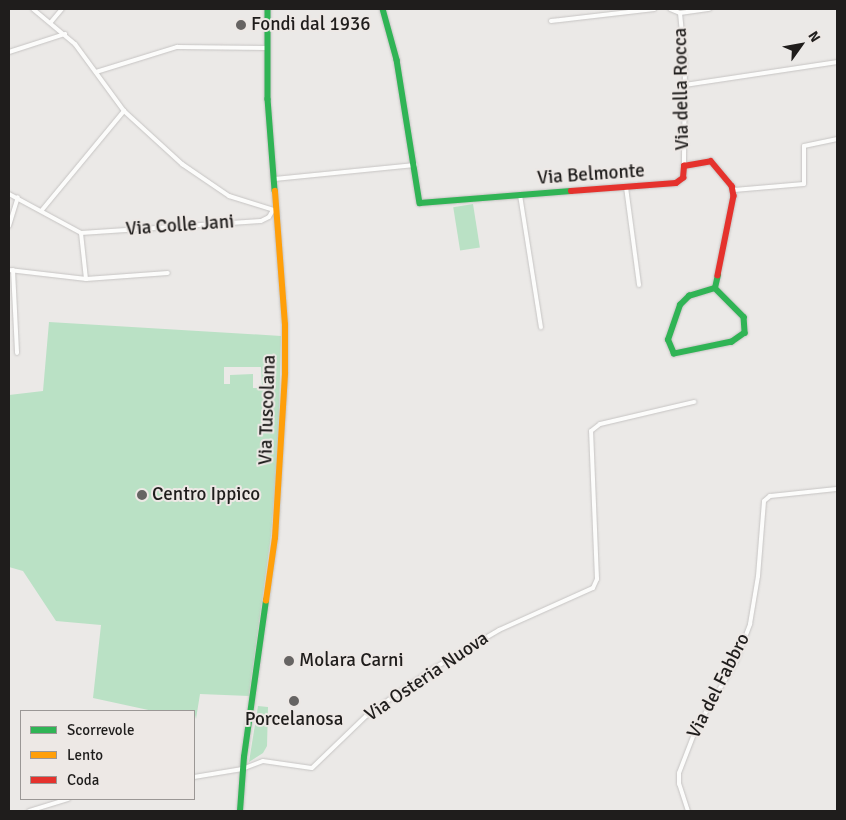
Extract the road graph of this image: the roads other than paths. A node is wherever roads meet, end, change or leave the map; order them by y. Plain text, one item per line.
1 (33, 9) edge
2 (62, 9) edge
3 (268, 9) edge
4 (383, 9) edge
5 (654, 9) edge
6 (670, 9) edge
7 (710, 9) edge
8 (680, 13) junction
9 (551, 21) dead end
10 (51, 22) junction
11 (65, 34) junction
12 (267, 48) junction
13 (9, 52) edge
14 (837, 62) edge
15 (96, 72) junction
16 (685, 85) junction
17 (124, 111) junction
18 (837, 139) edge
19 (415, 165) junction
20 (684, 166) junction
21 (274, 179) junction
22 (626, 187) junction
23 (734, 190) junction
24 (9, 194) edge
25 (520, 195) junction
26 (18, 197) junction
27 (42, 210) junction
28 (275, 210) junction
29 (9, 226) edge
30 (81, 233) junction
31 (11, 270) edge
32 (168, 274) dead end
33 (86, 279) junction
34 (640, 285) dead end
35 (715, 288) junction
36 (541, 328) dead end
37 (17, 353) dead end
38 (694, 402) dead end
39 (837, 489) edge
40 (242, 769) junction
41 (195, 777) edge
42 (65, 800) edge
43 (29, 811) edge
44 (240, 811) edge
45 (688, 811) edge

1 - 10 street
2 - 10 street
3 - 12 street, Via Tuscolana
4 - 19 street
5 - 9 street, Via della Rocca
6 - 8 street, Via della Rocca
7 - 8 street, Via della Rocca
8 - 16 street, Via della Rocca
10 - 11 street
11 - 13 street
11 - 15 street
12 - 15 street
12 - 21 street, Via Tuscolana
14 - 16 street
15 - 17 street
16 - 20 street, Via della Rocca
17 - 27 street
17 - 28 street
18 - 23 street
19 - 21 street
19 - 25 street, Via Belmonte
20 - 22 street, Via Belmonte
20 - 23 street
21 - 28 street, Via Tuscolana
22 - 25 street, Via Belmonte
22 - 34 street
23 - 35 street
24 - 26 street
25 - 36 street
26 - 27 street
26 - 29 street
27 - 30 street
28 - 30 street, Via Colle Jani
28 - 40 street, Via Tuscolana
30 - 33 street
31 - 33 street
31 - 37 street
32 - 33 street
35 - 35 street
38 - 40 street, Via Osteria Nuova
39 - 45 street, Via del Fabbro
40 - 41 street
40 - 44 street, Via Tuscolana
42 - 43 street

